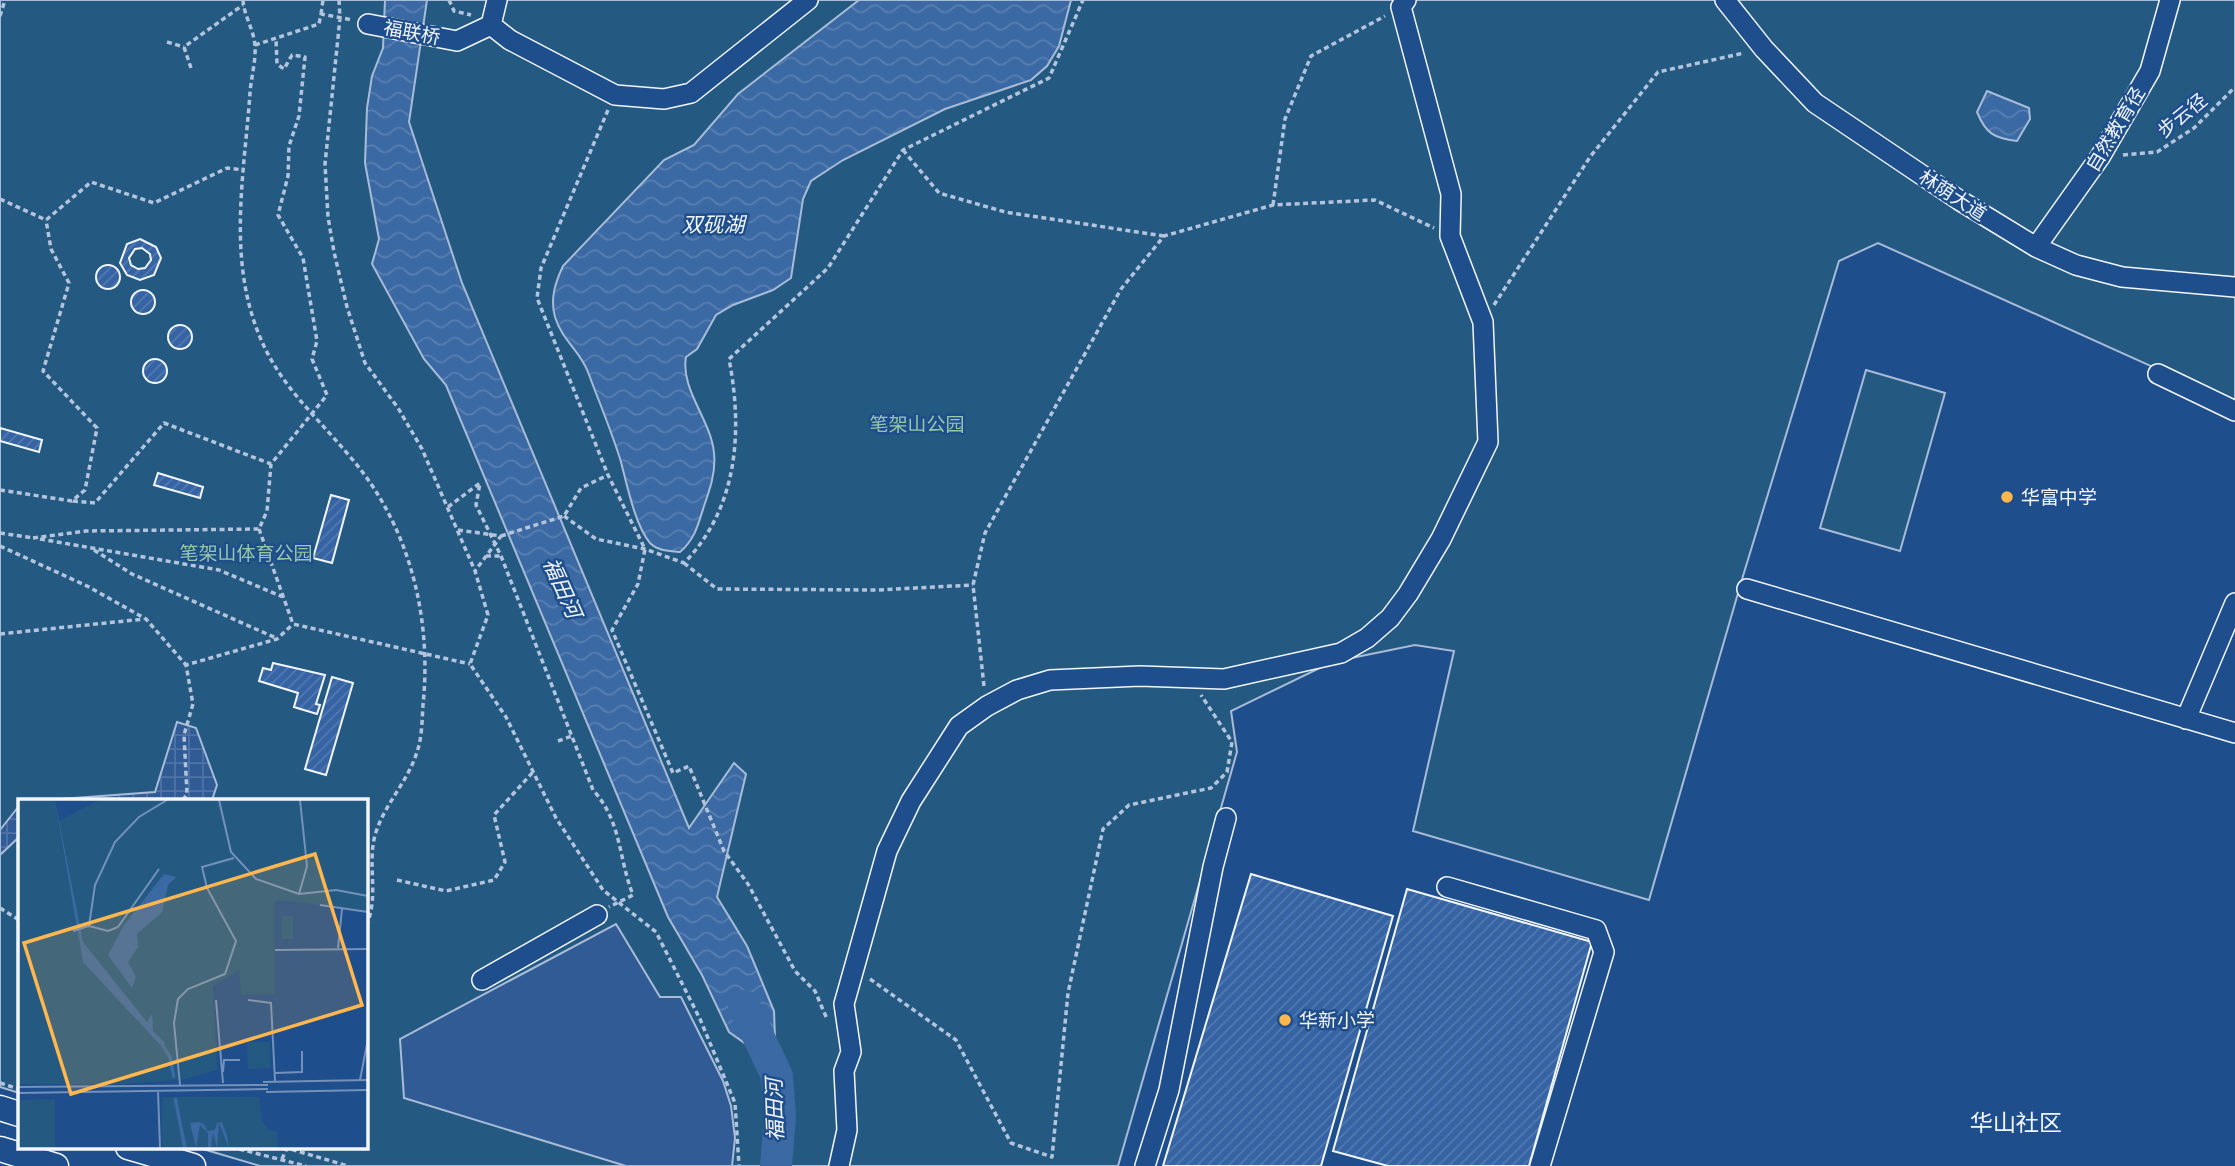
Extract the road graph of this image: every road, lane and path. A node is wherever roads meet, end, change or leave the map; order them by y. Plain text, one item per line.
1 (5, 0) edge
2 (323, 0) edge
3 (339, 0) edge
4 (449, 0) edge
5 (808, 0) edge
6 (1083, 0) edge
7 (1725, 0) edge
8 (2170, 0) edge
9 (243, 3) edge
10 (1404, 4) edge
11 (321, 14) junction
12 (494, 15) edge
13 (0, 16) edge
14 (340, 18) junction
15 (368, 24) dead end
16 (276, 39) junction
17 (167, 42) dead end
18 (255, 45) junction
19 (184, 47) junction
20 (1763, 49) junction
21 (191, 68) dead end
22 (2235, 87) edge
23 (615, 95) junction
24 (903, 150) junction
25 (2100, 158) junction
26 (244, 170) junction
27 (0, 200) edge
28 (1273, 205) junction
29 (46, 220) junction
30 (1164, 236) junction
31 (1450, 236) junction
32 (2036, 247) junction
33 (2235, 287) edge
34 (1483, 323) junction
35 (2158, 374) dead end
36 (2235, 411) edge
37 (311, 417) junction
38 (271, 464) junction
39 (608, 475) junction
40 (0, 490) edge
41 (72, 501) junction
42 (448, 507) junction
43 (564, 516) junction
44 (259, 529) junction
45 (457, 530) junction
46 (0, 533) edge
47 (500, 536) junction
48 (33, 538) junction
49 (0, 546) edge
50 (92, 549) junction
51 (645, 549) junction
52 (486, 556) junction
53 (502, 556) junction
54 (684, 562) junction
55 (474, 571) junction
56 (973, 585) junction
57 (1747, 589) dead end
58 (283, 597) junction
59 (2235, 603) edge
60 (146, 619) junction
61 (293, 624) junction
62 (0, 634) edge
63 (277, 639) junction
64 (426, 654) junction
65 (470, 664) junction
66 (186, 665) junction
67 (1191, 680) junction
68 (987, 706) junction
69 (2186, 719) junction
70 (2235, 733) edge
71 (572, 736) junction
72 (558, 741) dead end
73 (533, 772) junction
74 (184, 799) edge
75 (1226, 818) dead end
76 (397, 880) dead end
77 (1447, 887) dead end
78 (617, 901) junction
79 (0, 908) edge
80 (597, 915) joint
81 (368, 918) edge
82 (18, 919) edge
83 (854, 967) junction
84 (482, 981) dead end
85 (830, 1028) dead end
86 (0, 1083) edge
87 (18, 1089) edge
88 (0, 1108) edge
89 (18, 1114) edge
90 (131, 1148) edge
91 (235, 1148) edge
92 (287, 1148) edge
93 (0, 1149) edge
94 (282, 1159) junction
95 (334, 1164) edge
96 (57, 1166) edge
97 (193, 1166) edge
98 (306, 1166) edge
99 (348, 1166) edge
100 (739, 1166) edge
101 (839, 1166) edge
102 (1146, 1166) edge
103 (1540, 1166) edge

1 - 13 path
2 - 11 path
3 - 14 path
4 - 12 path
5 - 23 street
6 - 24 path
7 - 20 street, 林荫大道
8 - 25 street, 自然教育径
9 - 18 path
9 - 19 path
10 - 28 path
10 - 31 street
11 - 14 path
11 - 16 path
12 - 15 street, 福联桥
12 - 23 street
14 - 42 path
16 - 18 path
16 - 37 path
17 - 19 path
18 - 26 path
19 - 21 path
20 - 32 street, 林荫大道
20 - 34 path
22 - 25 path, 步云径
23 - 39 path
24 - 30 path
24 - 54 path
25 - 32 street, 自然教育径
26 - 29 path
26 - 37 path
27 - 29 path
28 - 30 path
28 - 31 path
29 - 41 path
30 - 56 path
31 - 34 street
32 - 33 street, 林荫大道
34 - 67 street
35 - 36 street
37 - 38 path
37 - 64 path
38 - 41 path
38 - 44 path
39 - 43 path
39 - 51 path
40 - 41 path
42 - 45 path
42 - 53 path
43 - 47 path
43 - 51 path
44 - 48 path
44 - 58 path
45 - 47 path, bridge
45 - 55 path
46 - 48 path
47 - 52 path, bridge
48 - 50 path
49 - 60 path
50 - 58 path
50 - 63 path
51 - 54 path
51 - 85 path
52 - 53 path
52 - 55 path, bridge
53 - 71 path
54 - 56 path
55 - 65 path
56 - 68 path
57 - 69 street
58 - 61 path
59 - 69 street
60 - 62 path
60 - 66 path
61 - 63 path
61 - 64 path
63 - 66 path
64 - 65 path
64 - 81 path
65 - 73 path
66 - 74 path
67 - 68 street
67 - 83 path
68 - 83 street
69 - 70 street
71 - 72 path
71 - 78 path
73 - 76 path
73 - 78 path
75 - 102 street
77 - 103 street
78 - 80 path
78 - 100 path
79 - 82 path
80 - 84 street
83 - 101 street
86 - 87 path
88 - 89 main road
90 - 97 main road
91 - 94 path
92 - 94 path
92 - 95 path
93 - 96 main road
94 - 98 path
95 - 99 path

